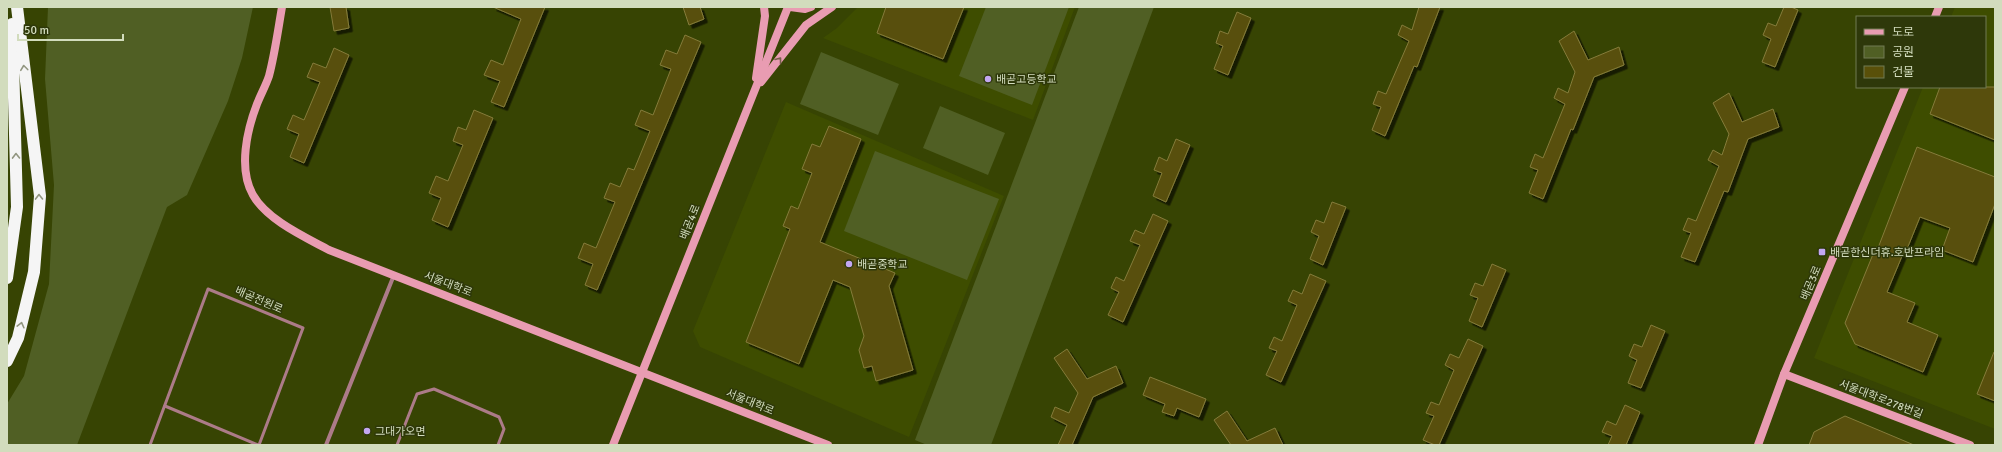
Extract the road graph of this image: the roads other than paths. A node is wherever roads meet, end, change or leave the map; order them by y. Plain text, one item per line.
1 (11, 7) edge
2 (17, 7) edge
3 (282, 7) edge
4 (764, 7) edge
5 (789, 7) edge
6 (810, 7) edge
7 (832, 7) edge
8 (1906, 88) edge
9 (755, 90) junction
10 (394, 275) junction
11 (7, 278) edge
12 (7, 361) edge
13 (642, 371) junction
14 (1784, 374) junction
15 (165, 406) junction
16 (150, 445) edge
17 (258, 445) edge
18 (326, 445) edge
19 (397, 445) edge
20 (498, 445) edge
21 (613, 445) edge
22 (828, 445) edge
23 (1758, 445) edge
24 (1970, 445) edge

11 -> 1 highway
12 -> 2 highway
3 - 10 main road, 서울대학로
4 - 9 main road
5 - 6 main road
5 - 9 main road, 배곧4로
9 -> 7 main road
8 - 14 main road, 배곧3로
9 - 13 main road, 배곧4로
10 - 13 main road, 서울대학로
10 - 18 street
13 - 21 main road, 배곧4로
13 - 22 main road, 서울대학로
14 - 23 main road, 배곧3로
14 - 24 main road, 서울대학로278번길
15 - 16 lane, 배곧전원로
15 - 17 lane, 배곧전원로
15 - 17 lane, 배곧전원로
19 - 20 lane

